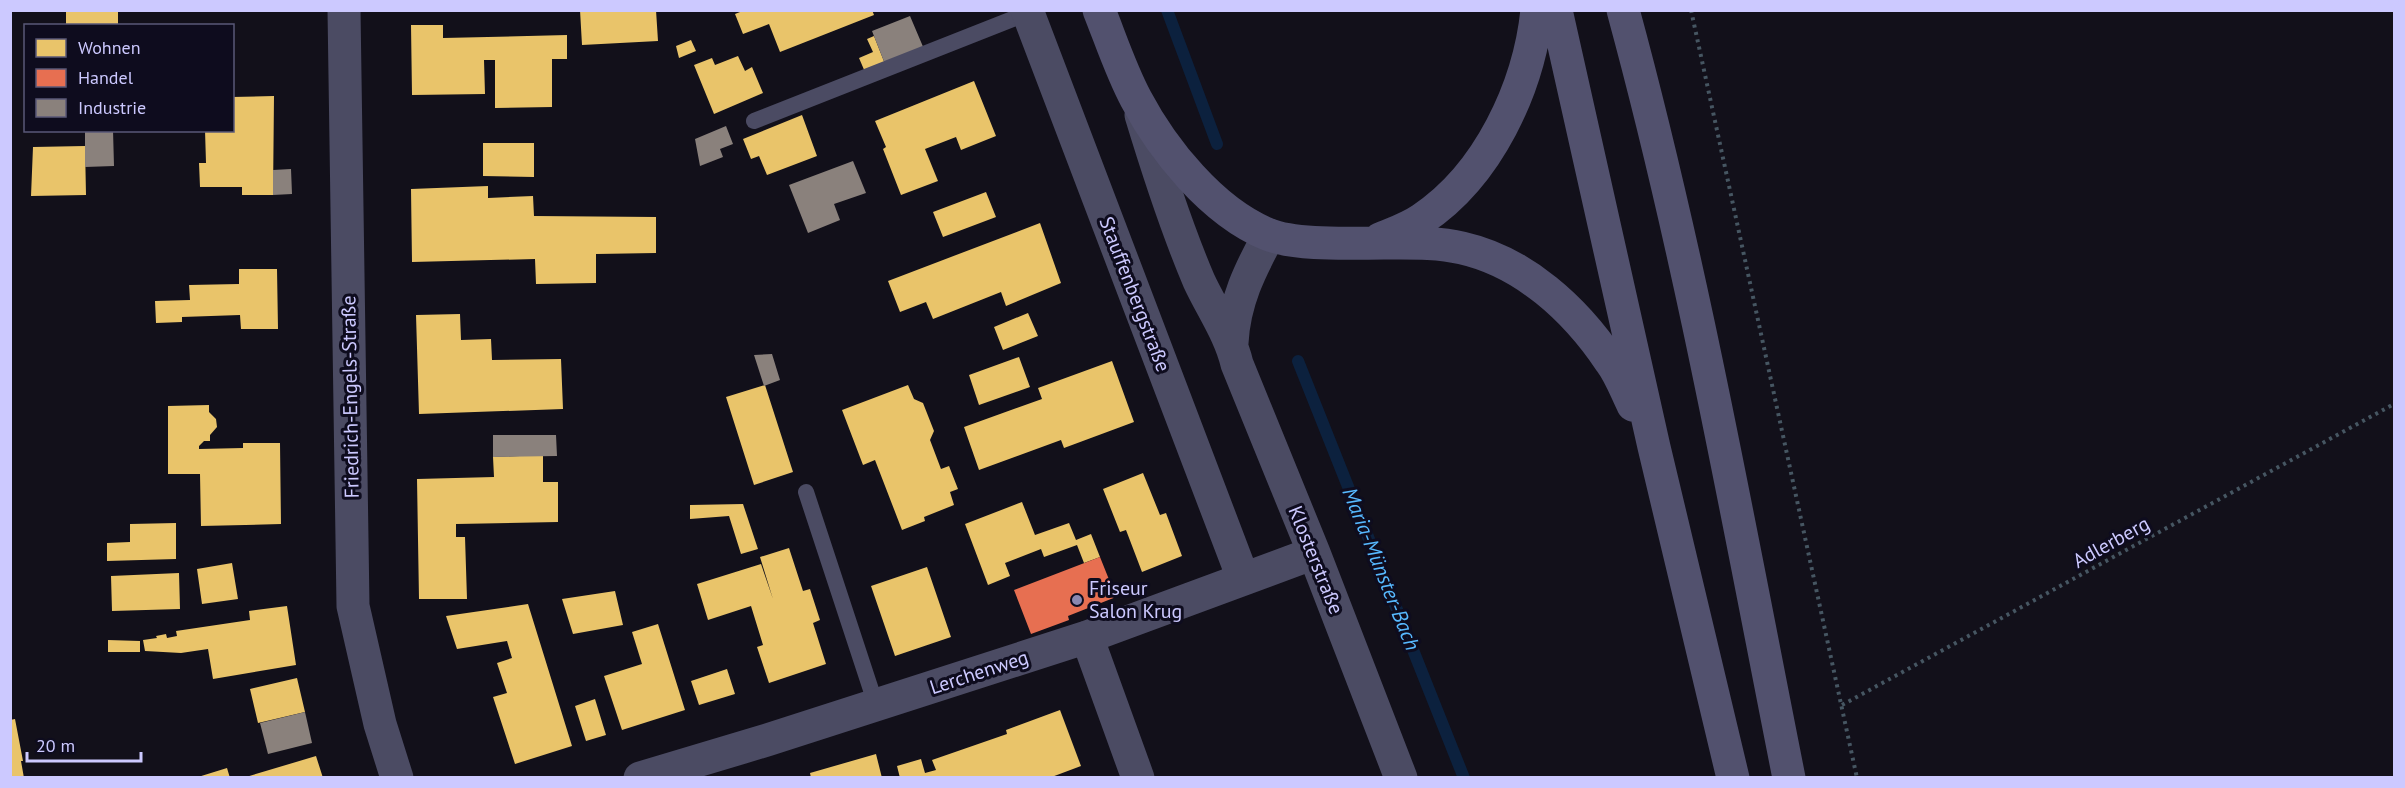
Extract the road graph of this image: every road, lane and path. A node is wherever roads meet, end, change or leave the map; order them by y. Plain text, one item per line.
1 (344, 10) edge
2 (1099, 10) edge
3 (1537, 10) edge
4 (1556, 10) edge
5 (1623, 10) edge
6 (1691, 10) edge
7 (1027, 12) edge
8 (1137, 100) junction
9 (754, 121) dead end
10 (1269, 235) junction
11 (1371, 243) junction
12 (1232, 343) junction
13 (2394, 404) edge
14 (1654, 447) junction
15 (806, 492) dead end
16 (1314, 552) junction
17 (1244, 578) junction
18 (1087, 637) junction
19 (876, 705) junction
20 (1842, 705) junction
21 (397, 777) edge
22 (640, 777) edge
23 (1138, 777) edge
24 (1401, 777) edge
25 (1733, 777) edge
26 (1789, 777) edge
27 (1857, 777) edge

1 - 21 street, Friedrich-Engels-Straße
2 - 8 main road, Klosterstraße
3 - 11 main road
4 - 14 main road
5 - 26 main road
6 - 20 path
7 - 9 lane
7 - 17 street, Stauffenbergstraße
8 - 10 main road, Klosterstraße
8 - 12 street, Klosterstraße
10 - 11 main road, Klosterstraße
10 - 12 street, Klosterstraße
11 - 14 main road, Klosterstraße
12 - 16 street, Klosterstraße
13 - 20 path, Adlerberg
14 - 25 main road
15 - 19 lane
16 - 17 street, Lerchenweg
16 - 24 street, Klosterstraße
17 - 18 street, Lerchenweg
18 - 19 street, Lerchenweg
18 - 23 street
19 - 22 street, Lerchenweg
20 - 27 path

